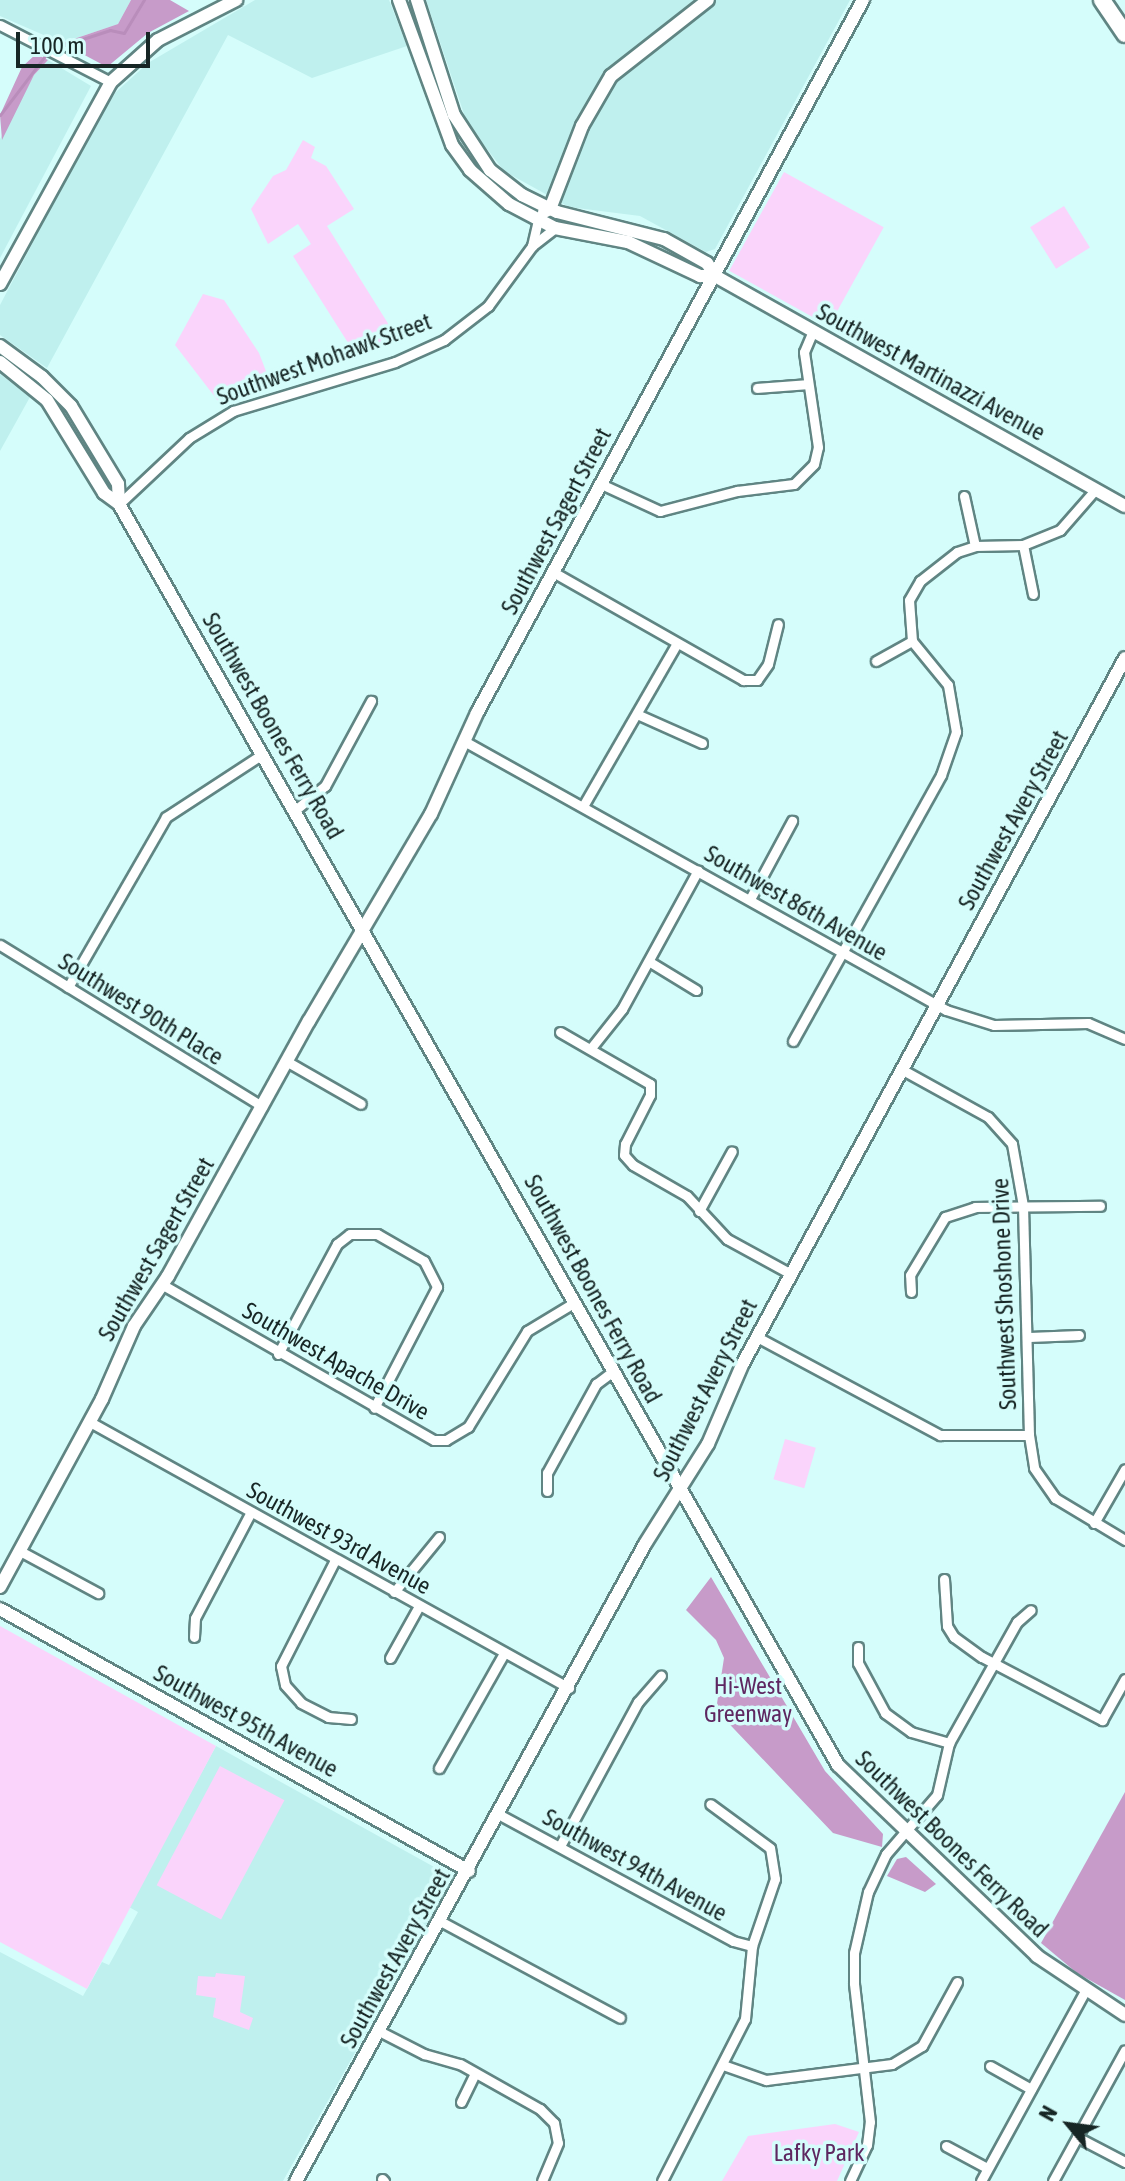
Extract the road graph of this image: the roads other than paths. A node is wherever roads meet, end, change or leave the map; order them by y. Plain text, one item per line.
1 (236, 0) edge
2 (399, 0) edge
3 (417, 0) edge
4 (708, 0) edge
5 (863, 0) edge
6 (1102, 0) edge
7 (0, 25) edge
8 (1125, 34) edge
9 (111, 82) junction
10 (555, 186) junction
11 (529, 199) junction
12 (514, 208) junction
13 (550, 209) junction
14 (538, 221) junction
15 (555, 228) junction
16 (532, 246) junction
17 (715, 276) junction
18 (0, 284) edge
19 (813, 331) junction
20 (0, 346) edge
21 (0, 362) edge
22 (808, 384) junction
23 (757, 388) dead end
24 (601, 484) junction
25 (1095, 490) junction
26 (964, 496) dead end
27 (119, 504) junction
28 (1125, 506) edge
29 (1023, 545) junction
30 (975, 546) junction
31 (553, 572) junction
32 (1033, 594) dead end
33 (778, 624) dead end
34 (912, 641) junction
35 (677, 643) junction
36 (1125, 658) edge
37 (876, 661) dead end
38 (371, 701) dead end
39 (639, 715) junction
40 (464, 741) junction
41 (702, 743) dead end
42 (261, 755) junction
43 (583, 806) junction
44 (294, 811) junction
45 (792, 821) dead end
46 (698, 870) junction
47 (750, 899) junction
48 (365, 929) junction
49 (0, 945) edge
50 (846, 952) junction
51 (650, 962) junction
52 (68, 987) junction
53 (696, 990) dead end
54 (935, 1005) junction
55 (560, 1032) dead end
56 (1125, 1039) edge
57 (793, 1041) dead end
58 (591, 1048) junction
59 (286, 1061) junction
60 (901, 1069) junction
61 (361, 1104) dead end
62 (262, 1106) junction
63 (732, 1151) dead end
64 (1023, 1206) junction
65 (1100, 1206) dead end
66 (699, 1211) junction
67 (791, 1274) junction
68 (163, 1285) junction
69 (911, 1292) dead end
70 (575, 1302) junction
71 (1079, 1335) dead end
72 (757, 1337) junction
73 (1029, 1337) junction
74 (278, 1354) junction
75 (613, 1371) junction
76 (374, 1408) junction
77 (90, 1422) junction
78 (1029, 1435) junction
79 (1125, 1469) edge
80 (680, 1489) junction
81 (547, 1491) dead end
82 (251, 1512) junction
83 (1094, 1523) junction
84 (439, 1537) dead end
85 (1125, 1540) edge
86 (20, 1551) junction
87 (335, 1560) junction
88 (944, 1579) dead end
89 (0, 1587) edge
90 (394, 1592) junction
91 (98, 1593) dead end
92 (419, 1606) junction
93 (0, 1609) edge
94 (1031, 1610) dead end
95 (194, 1637) dead end
96 (858, 1647) dead end
97 (504, 1653) junction
98 (390, 1658) dead end
99 (993, 1663) junction
100 (661, 1676) dead end
101 (1125, 1679) edge
102 (569, 1688) junction
103 (351, 1719) dead end
104 (949, 1743) junction
105 (439, 1768) dead end
106 (710, 1804) dead end
107 (500, 1815) junction
108 (905, 1832) junction
109 (560, 1846) junction
110 (469, 1871) junction
111 (442, 1922) junction
112 (752, 1946) junction
113 (957, 1982) dead end
114 (1085, 1991) junction
115 (1125, 2015) edge
116 (620, 2018) dead end
117 (379, 2031) junction
118 (1125, 2050) edge
119 (723, 2065) junction
120 (990, 2066) dead end
121 (864, 2070) junction
122 (475, 2073) junction
123 (1031, 2089) junction
124 (461, 2102) dead end
125 (1077, 2137) junction
126 (946, 2146) dead end
127 (1125, 2162) edge
128 (987, 2168) junction
129 (296, 2181) edge
130 (542, 2181) edge
131 (662, 2181) edge
132 (850, 2181) edge
133 (981, 2181) edge
134 (1053, 2181) edge

1 - 9 street
2 - 12 street, Southwest Martinazzi Avenue
3 - 11 street, Southwest Martinazzi Avenue
4 - 10 street
5 - 17 street, Southwest Sagert Street
6 - 8 highway
7 - 9 street
9 - 18 street
10 - 11 street
10 - 13 street
11 - 13 street, Southwest Martinazzi Avenue
12 - 13 street
12 - 14 street, Southwest Martinazzi Avenue
13 - 17 street, Southwest Martinazzi Avenue
14 - 15 street, Southwest Martinazzi Avenue
14 - 16 street, Southwest Mohawk Street
15 - 16 street, Southwest Mohawk Street
15 - 17 street, Southwest Martinazzi Avenue
16 - 27 street, Southwest Mohawk Street
17 - 19 street, Southwest Martinazzi Avenue
17 - 24 street, Southwest Sagert Street
19 - 22 street
19 - 25 street, Southwest Martinazzi Avenue
20 - 27 street, Southwest Boones Ferry Road
21 - 27 street, Southwest Boones Ferry Road
22 - 23 street
22 - 24 street
24 - 31 street, Southwest Sagert Street
25 - 28 street, Southwest Martinazzi Avenue
25 - 29 street
26 - 30 street
27 - 42 street, Southwest Boones Ferry Road
29 - 30 street
29 - 32 street
30 - 34 street
31 - 35 street
31 - 40 street, Southwest Sagert Street
33 - 35 street
34 - 37 street
34 - 50 street
35 - 39 street
36 - 54 street, Southwest Avery Street
38 - 44 street
39 - 41 street
39 - 43 street
40 - 43 street, Southwest 86th Avenue
40 - 48 street, Southwest Sagert Street
42 - 44 street, Southwest Boones Ferry Road
42 - 52 street
43 - 46 street, Southwest 86th Avenue
44 - 48 street, Southwest Boones Ferry Road
45 - 47 street
46 - 47 street, Southwest 86th Avenue
46 - 51 street
47 - 50 street, Southwest 86th Avenue
48 - 59 street, Southwest Sagert Street
48 - 70 street, Southwest Boones Ferry Road
49 - 52 street, Southwest 90th Place
50 - 54 street, Southwest 86th Avenue
50 - 57 street
51 - 53 street
51 - 58 street
52 - 62 street, Southwest 90th Place
54 - 56 street, Southwest 86th Avenue
54 - 60 street, Southwest Avery Street
55 - 58 street
58 - 66 street
59 - 61 street
59 - 62 street, Southwest Sagert Street
60 - 64 street, Southwest Shoshone Drive
60 - 67 street, Southwest Avery Street
62 - 68 street, Southwest Sagert Street
63 - 66 street
64 - 65 street
64 - 69 street
64 - 73 street, Southwest Shoshone Drive
66 - 67 street
67 - 72 street, Southwest Avery Street
68 - 74 street, Southwest Apache Drive
68 - 77 street, Southwest Sagert Street
70 - 75 street, Southwest Boones Ferry Road
70 - 76 street, Southwest Apache Drive
71 - 73 street
72 - 78 street
72 - 80 street, Southwest Avery Street
73 - 78 street, Southwest Shoshone Drive
74 - 76 street, Southwest Apache Drive
74 - 76 street
75 - 80 street, Southwest Boones Ferry Road
75 - 81 street
77 - 82 street, Southwest 93rd Avenue
77 - 86 street, Southwest Sagert Street
78 - 83 street, Southwest Shoshone Drive
79 - 83 street
80 - 102 street, Southwest Avery Street
80 - 108 street, Southwest Boones Ferry Road
82 - 87 street, Southwest 93rd Avenue
82 - 95 street
83 - 85 street, Southwest Shoshone Drive
84 - 90 street
86 - 89 street, Southwest Sagert Street
86 - 91 street
87 - 90 street, Southwest 93rd Avenue
87 - 103 street
88 - 99 street
90 - 92 street, Southwest 93rd Avenue
92 - 97 street, Southwest 93rd Avenue
92 - 98 street
93 - 110 street, Southwest 95th Avenue
94 - 99 street
96 - 104 street
97 - 102 street, Southwest 93rd Avenue
97 - 105 street
99 - 101 street
99 - 104 street
100 - 109 street
102 - 107 street, Southwest Avery Street
104 - 108 street
106 - 112 street
107 - 109 street, Southwest 94th Avenue
107 - 110 street, Southwest Avery Street
108 - 114 street, Southwest Boones Ferry Road
108 - 121 street
109 - 112 street, Southwest 94th Avenue
110 - 111 street, Southwest Avery Street
111 - 116 street
111 - 117 street, Southwest Avery Street
112 - 119 street
113 - 121 street
114 - 115 street, Southwest Boones Ferry Road
114 - 123 street
117 - 122 street
117 - 129 street, Southwest Avery Street
118 - 125 street
119 - 121 street
119 - 131 street
120 - 123 street
121 - 132 street
122 - 124 street
122 - 130 street
123 - 128 street
125 - 127 street
125 - 134 street
126 - 128 street
128 - 133 street

